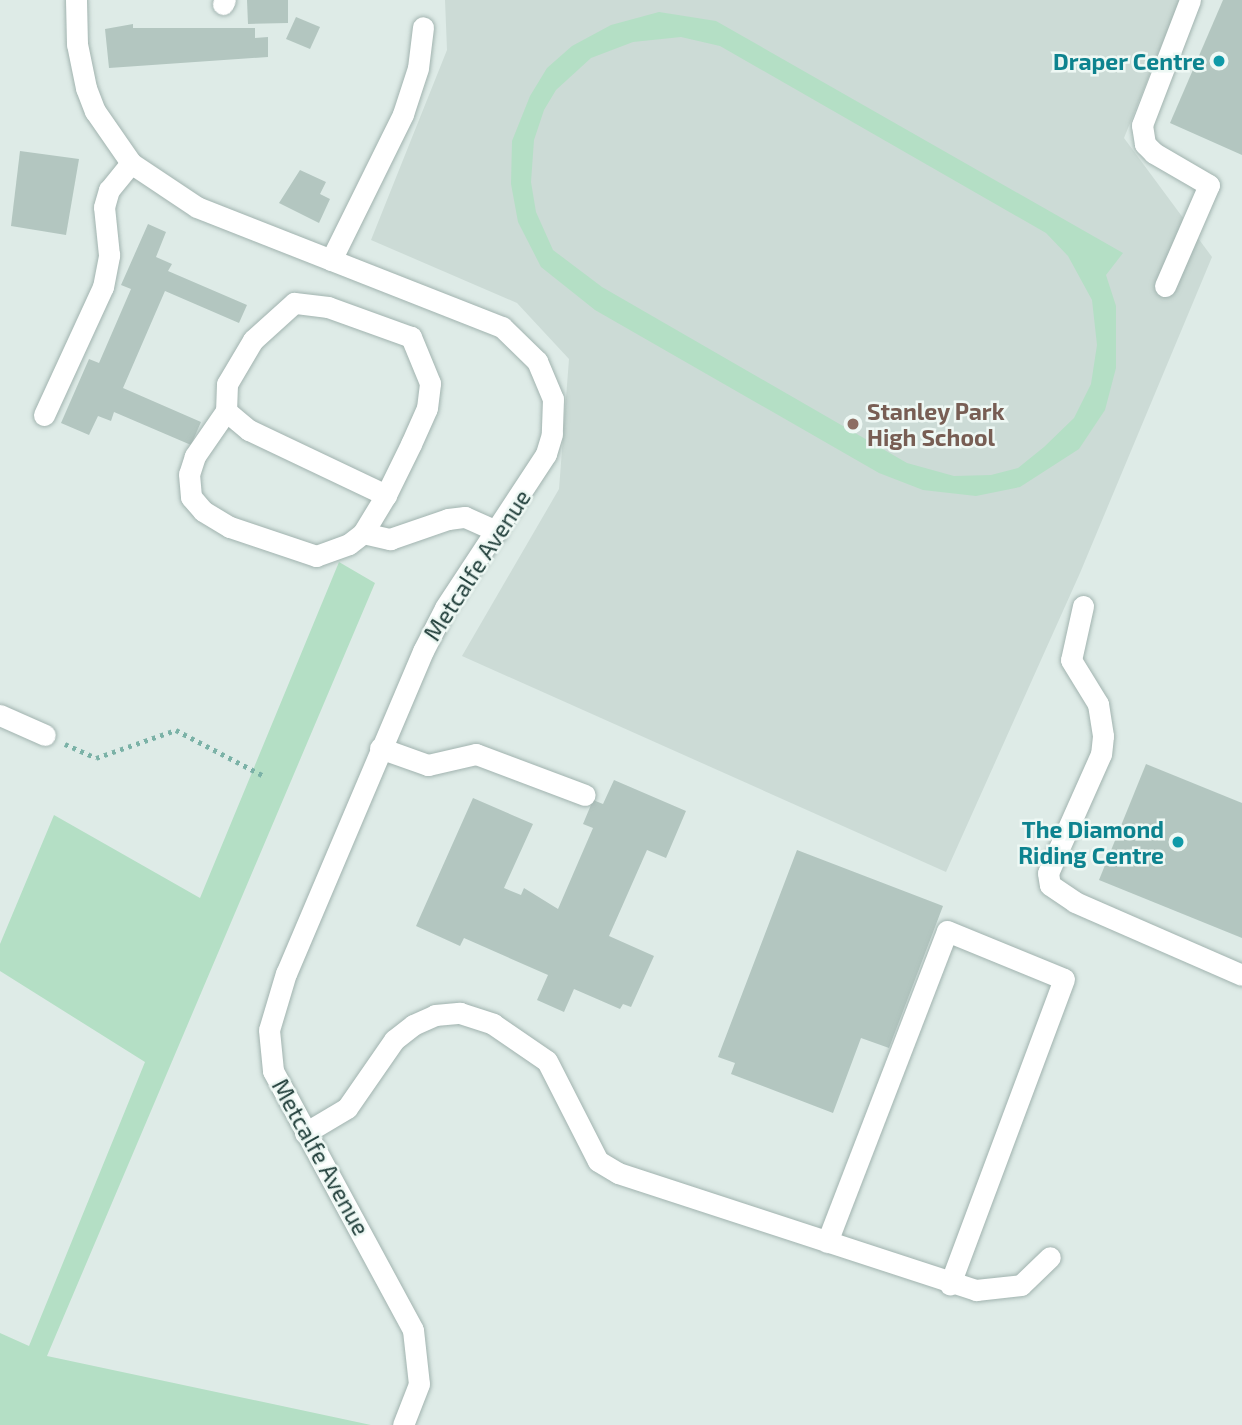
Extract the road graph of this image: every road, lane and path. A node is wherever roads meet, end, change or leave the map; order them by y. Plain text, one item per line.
1 (76, 0) edge
2 (1190, 0) edge
3 (423, 27) dead end
4 (131, 163) junction
5 (331, 260) junction
6 (1165, 286) dead end
7 (226, 411) junction
8 (44, 415) dead end
9 (386, 495) junction
10 (497, 531) junction
11 (363, 533) junction
12 (1083, 606) dead end
13 (0, 715) edge
14 (45, 735) joint
15 (380, 748) junction
16 (264, 776) dead end
17 (585, 795) dead end
18 (1242, 975) edge
19 (305, 1133) junction
20 (827, 1242) junction
21 (1050, 1257) dead end
22 (950, 1284) junction
23 (403, 1425) edge

1 - 4 street, Metcalfe Avenue
2 - 6 street
3 - 5 street
4 - 5 street, Metcalfe Avenue
4 - 8 street
5 - 10 street, Metcalfe Avenue
7 - 9 street
7 - 9 street
7 - 11 street
9 - 11 street
10 - 11 street
10 - 15 street, Metcalfe Avenue
12 - 18 street
13 - 14 street
14 - 16 path
15 - 17 street
15 - 19 street, Metcalfe Avenue
19 - 20 street
19 - 23 street, Metcalfe Avenue
20 - 22 street
20 - 22 street
21 - 22 street

